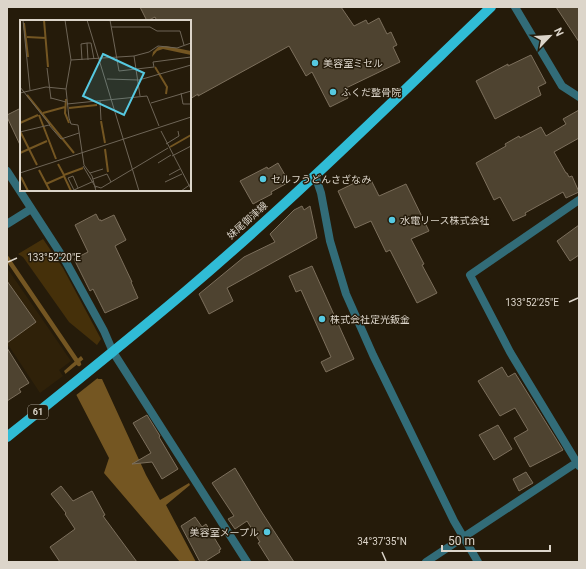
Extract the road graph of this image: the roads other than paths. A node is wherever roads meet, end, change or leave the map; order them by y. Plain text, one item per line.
1 (491, 7) edge
2 (515, 7) edge
3 (579, 97) edge
4 (7, 171) edge
5 (315, 175) junction
6 (579, 200) edge
7 (31, 209) junction
8 (7, 224) edge
9 (113, 352) junction
10 (7, 437) edge
11 (578, 463) edge
12 (463, 538) junction
13 (247, 562) edge
14 (426, 562) edge
15 (478, 562) edge

1 - 5 main road, 妹尾御津線 / 61
2 - 3 street
4 - 7 street
5 - 9 main road, 妹尾御津線 / 61
5 - 12 street
6 - 11 street
7 - 8 street
7 - 9 street
9 - 10 main road, 妹尾御津線 / 61
9 - 13 street
11 - 12 street
12 - 14 street
12 - 15 street

